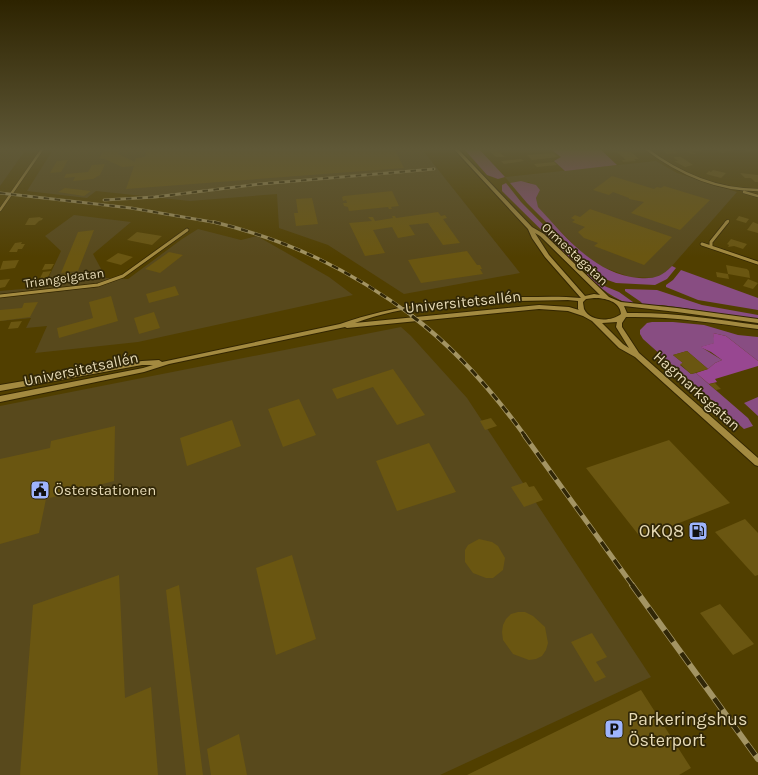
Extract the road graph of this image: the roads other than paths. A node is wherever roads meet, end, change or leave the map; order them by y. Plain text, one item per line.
1 (18, 184) edge
2 (489, 184) edge
3 (721, 184) edge
4 (740, 190) junction
5 (758, 190) edge
6 (758, 196) edge
7 (0, 210) edge
8 (728, 221) dead end
9 (530, 228) junction
10 (187, 230) dead end
11 (702, 244) dead end
12 (711, 247) junction
13 (758, 263) edge
14 (0, 296) edge
15 (606, 297) junction
16 (583, 299) junction
17 (620, 304) junction
18 (587, 315) junction
19 (623, 317) junction
20 (594, 319) junction
21 (758, 321) edge
22 (341, 326) junction
23 (758, 327) edge
24 (637, 355) junction
25 (168, 362) junction
26 (0, 388) edge
27 (0, 399) edge
28 (758, 463) edge

1 - 7 street
2 - 9 street, Ormestagatan
3 - 4 street
4 - 5 street
4 - 6 street
8 - 12 street
9 - 15 street, Ormestagatan
9 - 16 street, Ormestagatan
10 - 14 street, Triangelgatan
11 - 12 street
12 - 13 street
15 - 16 street, Universitetsallén
15 - 17 street
16 - 18 street
16 - 22 street, Universitetsallén
17 - 19 street
17 - 21 street
18 - 20 street, Universitetsallén
18 - 22 street, Universitetsallén
19 - 20 street
19 - 23 street
19 - 24 street, Hagmarksgatan
20 - 24 street, Hagmarksgatan
22 - 25 street, Universitetsallén
24 - 28 street, Hagmarksgatan
25 - 26 street, Universitetsallén
25 - 27 street, Universitetsallén

